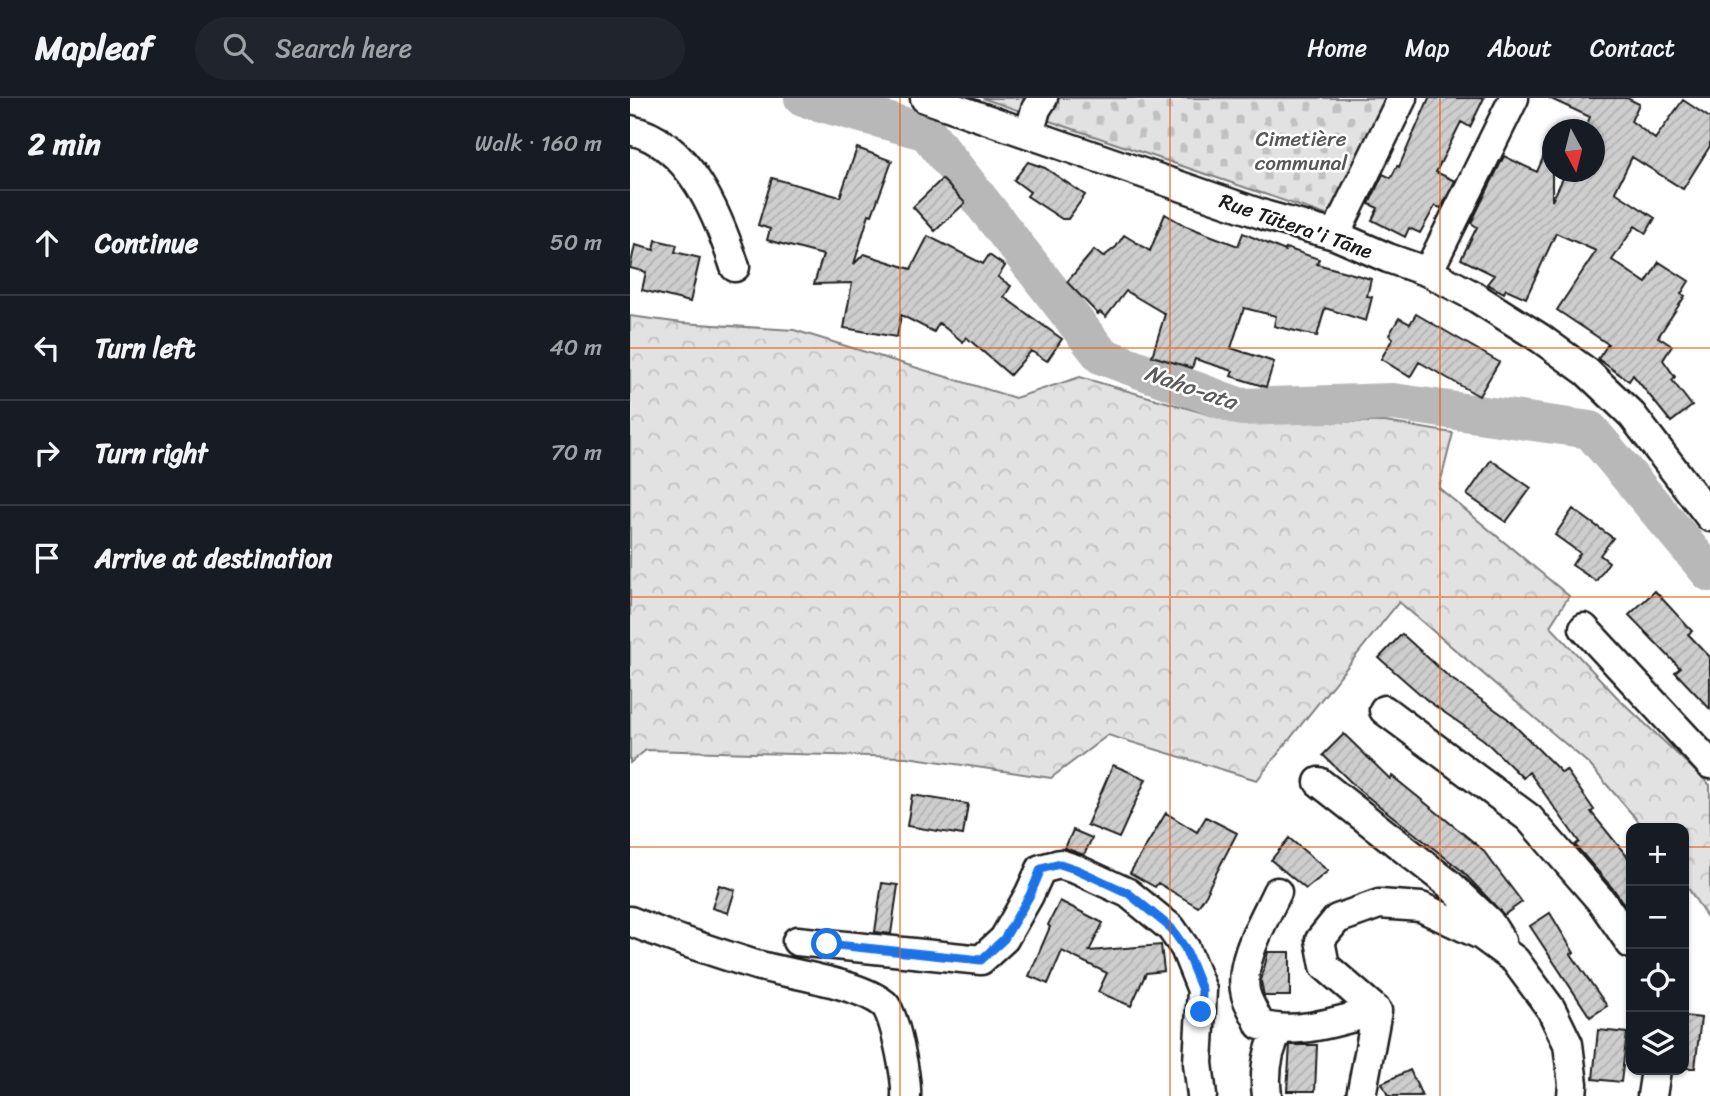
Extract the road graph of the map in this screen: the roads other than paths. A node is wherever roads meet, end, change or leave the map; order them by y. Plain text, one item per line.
1 (925, 98) edge
2 (1043, 98) edge
3 (1402, 98) edge
4 (1514, 98) edge
5 (630, 130) edge
6 (1028, 134) junction
7 (1335, 234) junction
8 (735, 267) dead end
9 (1428, 272) junction
10 (1710, 517) edge
11 (1584, 628) dead end
12 (1384, 710) dead end
13 (1710, 764) edge
14 (1319, 782) dead end
15 (1277, 892) dead end
16 (630, 920) edge
17 (1626, 937) edge
18 (797, 942) dead end
19 (1515, 960) junction
20 (1377, 1012) junction
21 (1279, 1030) junction
22 (1655, 1075) edge
23 (906, 1096) edge
24 (1202, 1096) edge
25 (1267, 1096) edge
26 (1361, 1096) edge
27 (1572, 1096) edge
28 (1652, 1096) edge

1 - 6 street, Rue Tūtera'i Tāne
2 - 6 street
3 - 7 street
4 - 9 street
5 - 8 street
6 - 7 street, Rue Tūtera'i Tāne
7 - 9 street, Rue Tūtera'i Tāne
9 - 10 street, Rue Tūtera'i Tāne
11 - 13 street
12 - 17 street
14 - 19 street
15 - 21 street
16 - 23 street
18 - 24 street
19 - 20 street
19 - 27 street
20 - 21 street
20 - 26 street
21 - 25 street
22 - 28 street

